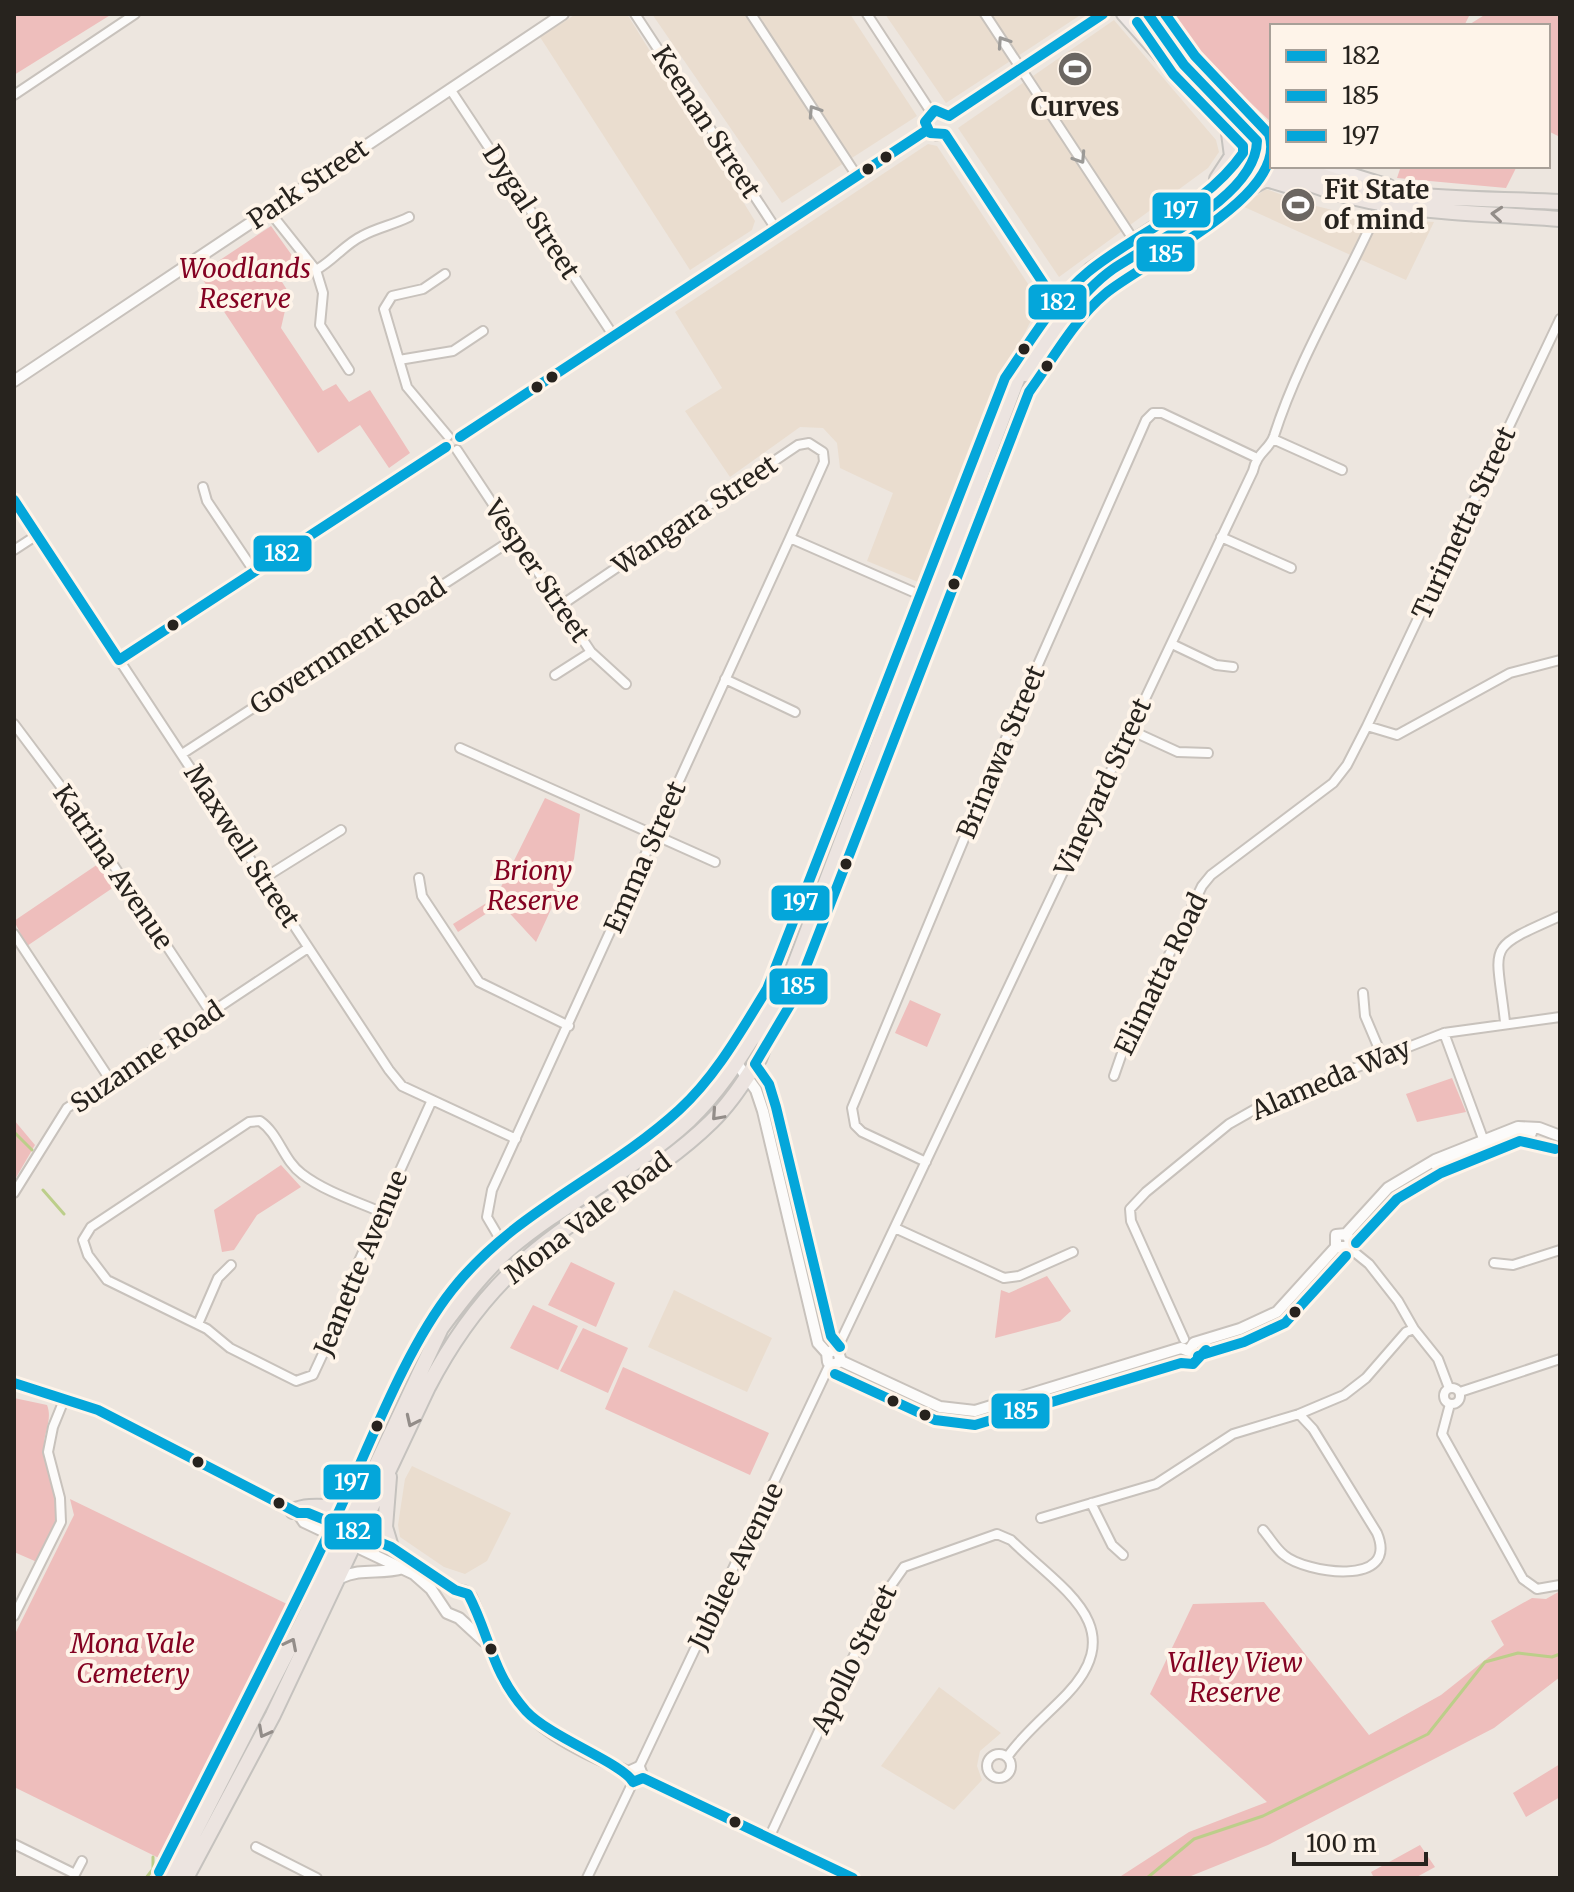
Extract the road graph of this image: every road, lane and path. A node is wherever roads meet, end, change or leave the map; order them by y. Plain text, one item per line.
1 (135, 14) edge
2 (563, 14) edge
3 (635, 14) edge
4 (751, 14) edge
5 (867, 14) edge
6 (985, 14) edge
7 (1103, 14) edge
8 (1123, 14) edge
9 (1148, 14) edge
10 (1160, 31) junction
11 (1022, 69) junction
12 (450, 89) junction
13 (14, 95) edge
14 (931, 112) junction
15 (949, 116) junction
16 (927, 130) junction
17 (1229, 133) junction
18 (945, 134) junction
19 (1270, 134) edge
20 (1261, 154) edge
21 (1276, 168) edge
22 (1303, 168) edge
23 (1330, 168) edge
24 (857, 176) junction
25 (1438, 195) junction
26 (1360, 200) junction
27 (1204, 202) junction
28 (1560, 202) edge
29 (1386, 204) junction
30 (269, 211) junction
31 (409, 217) dead end
32 (1560, 219) edge
33 (776, 229) junction
34 (1369, 229) junction
35 (1133, 239) junction
36 (316, 270) junction
37 (445, 274) dead end
38 (1063, 308) junction
39 (1560, 319) edge
40 (483, 331) dead end
41 (613, 335) junction
42 (399, 360) junction
43 (349, 370) dead end
44 (17, 375) edge
45 (448, 436) junction
46 (460, 437) junction
47 (1273, 439) junction
48 (446, 447) junction
49 (457, 450) junction
50 (1255, 457) junction
51 (824, 462) joint
52 (1342, 470) dead end
53 (203, 487) dead end
54 (14, 500) edge
55 (37, 535) junction
56 (1221, 537) junction
57 (515, 538) junction
58 (790, 538) junction
59 (14, 550) edge
60 (1291, 568) dead end
61 (254, 571) junction
62 (934, 601) junction
63 (560, 606) junction
64 (1174, 645) junction
65 (591, 652) junction
66 (119, 660) junction
67 (1560, 660) edge
68 (1233, 667) dead end
69 (555, 675) dead end
70 (725, 679) junction
71 (626, 684) dead end
72 (795, 712) dead end
73 (14, 724) edge
74 (1367, 726) junction
75 (1130, 730) junction
76 (460, 748) dead end
77 (1208, 753) dead end
78 (182, 754) junction
79 (341, 830) dead end
80 (654, 836) junction
81 (715, 862) dead end
82 (264, 878) junction
83 (419, 878) dead end
84 (1560, 916) edge
85 (14, 934) edge
86 (17, 945) edge
87 (308, 948) junction
88 (1363, 993) dead end
89 (211, 1013) junction
90 (1560, 1017) edge
91 (1505, 1022) junction
92 (569, 1026) junction
93 (1444, 1033) junction
94 (1382, 1056) junction
95 (742, 1071) junction
96 (1114, 1076) dead end
97 (109, 1078) junction
98 (432, 1100) junction
99 (1558, 1136) edge
100 (516, 1139) junction
101 (1485, 1143) junction
102 (926, 1162) junction
103 (14, 1193) edge
104 (381, 1212) junction
105 (895, 1228) junction
106 (1346, 1234) junction
107 (1336, 1247) junction
108 (1348, 1247) junction
109 (540, 1248) junction
110 (1560, 1250) edge
111 (507, 1251) junction
112 (1073, 1252) dead end
113 (1494, 1263) dead end
114 (231, 1265) dead end
115 (478, 1308) junction
116 (198, 1324) junction
117 (1414, 1329) junction
118 (1186, 1343) junction
119 (834, 1357) junction
120 (1560, 1359) edge
121 (14, 1383) edge
122 (1449, 1388) junction
123 (1460, 1392) junction
124 (64, 1400) junction
125 (1450, 1404) junction
126 (1299, 1414) junction
127 (388, 1472) junction
128 (1091, 1503) junction
129 (356, 1505) junction
130 (295, 1512) junction
131 (1041, 1518) dead end
132 (1263, 1530) dead end
133 (350, 1537) junction
134 (391, 1547) junction
135 (1123, 1555) dead end
136 (403, 1568) junction
137 (340, 1578) junction
138 (1560, 1585) edge
139 (455, 1590) junction
140 (443, 1604) junction
141 (472, 1607) junction
142 (14, 1616) edge
143 (459, 1618) junction
144 (484, 1641) junction
145 (1008, 1756) dead end
146 (636, 1775) junction
147 (769, 1838) junction
148 (14, 1844) edge
149 (256, 1847) dead end
150 (82, 1861) dead end
151 (74, 1876) edge
152 (171, 1878) edge
153 (186, 1878) edge
154 (317, 1878) edge
155 (587, 1878) edge
156 (853, 1878) edge

1 - 13 street
2 - 12 street, Park Street
3 - 33 street, Keenan Street
24 -> 4 street
5 - 14 street
11 -> 6 street
7 - 11 street
8 - 17 main road
9 - 10 main road
10 - 19 main road
10 - 20 main road
11 - 15 street
11 -> 35 street
12 - 30 street, Park Street
12 - 41 street, Dygal Street
14 - 15 street
14 - 16 street
15 - 18 street
16 - 18 street
16 - 24 street
17 - 20 main road
17 - 27 highway
18 - 38 street
20 - 27 highway, Mona Vale Road
21 - 26 highway
22 - 25 highway
23 - 25 main road
24 - 33 street
25 - 28 highway
26 - 27 highway
26 - 29 highway
26 - 34 street
27 - 35 highway, Mona Vale Road
27 - 38 highway, Mona Vale Road
32 -> 29 highway
29 - 34 street, Vineyard Street
30 - 36 street
30 - 44 street, Park Street
31 - 36 street
33 - 41 street
34 - 47 street, Vineyard Street
35 - 38 highway, Mona Vale Road
36 - 43 street
37 - 42 street
38 - 62 highway, Mona Vale Road
39 - 74 street, Turimetta Street
40 - 42 street
41 - 46 street
42 - 45 street
45 - 46 street
45 - 48 street
46 - 49 street
47 - 50 street, Vineyard Street
47 - 52 street
48 - 49 street
48 - 61 street
49 - 57 street, Vesper Street
50 - 56 street, Vineyard Street
50 - 102 street, Brinawa Street
51 - 58 street, Emma Street
51 - 63 street, Wangara Street
53 - 61 street
54 - 55 street, Maxwell Street
55 - 59 street
55 - 66 street, Maxwell Street
56 - 60 street
56 - 64 street, Vineyard Street
57 - 63 street, Vesper Street
57 - 78 street, Government Road
58 - 62 street
58 - 70 street, Emma Street
61 - 66 street
62 - 95 highway, Mona Vale Road
63 - 65 street, Vesper Street
64 - 68 street
64 - 75 street, Vineyard Street
65 - 69 street
65 - 71 street, Vesper Street
66 - 78 street, Maxwell Street
67 - 74 street
70 - 72 street
70 - 80 street, Emma Street
73 - 89 street, Katrina Avenue
74 - 96 street, Elimatta Road
75 - 77 street
75 - 102 street, Vineyard Street
76 - 80 street
78 - 82 street, Maxwell Street
79 - 82 street
80 - 81 street
80 - 92 street, Emma Street
82 - 87 street, Maxwell Street
83 - 92 street
84 - 91 street
85 - 86 street
86 - 97 street
87 - 89 street, Suzanne Road
87 - 98 street, Maxwell Street
88 - 94 street
89 - 97 street, Suzanne Road
90 - 91 street, Alameda Way
91 - 93 street, Alameda Way
92 - 100 street, Emma Street
93 - 94 street, Alameda Way
93 - 101 street
94 - 118 street, Alameda Way
95 -> 109 highway, Mona Vale Road
95 - 111 highway, Mona Vale Road
95 - 119 street
97 - 103 street, Suzanne Road
98 - 100 street, Maxwell Street
98 - 104 street, Jeanette Avenue
99 - 101 street
100 - 111 street, Emma Street
101 - 106 street
102 - 105 street, Vineyard Street
104 - 116 street, Jeanette Avenue
104 - 116 street, Jeanette Avenue
105 - 112 street
105 - 119 street, Vineyard Street
106 - 107 street
106 - 108 street
107 - 108 street
107 - 118 street
108 - 117 street
109 - 111 highway
109 - 115 highway, Mona Vale Road
110 - 113 street
111 - 115 highway
111 - 129 highway, Mona Vale Road
114 - 116 street
115 -> 127 highway, Mona Vale Road
117 - 122 street
117 - 126 street
118 - 119 street
119 - 146 street, Jubilee Avenue
120 - 123 street
121 - 124 street
122 - 123 street
122 - 125 street
123 - 125 street
124 - 130 street
124 - 142 street
125 - 138 street
126 - 128 street
126 - 132 street
127 - 133 highway, Mona Vale Road
127 - 134 highway
128 - 131 street
128 - 135 street
129 - 130 highway
129 - 133 highway, Mona Vale Road
130 - 133 street
133 - 134 street
133 - 136 street
133 - 137 highway, Mona Vale Road
152 -> 133 highway, Mona Vale Road
134 - 139 street
136 - 137 street
136 - 140 street
137 -> 153 highway, Mona Vale Road
139 - 140 street
139 - 141 street
140 - 143 street
141 - 143 street
141 - 144 street
143 - 144 street
144 - 146 street
145 - 147 street, Apollo Street
146 - 147 street
146 - 155 street, Jubilee Avenue
147 - 156 street
148 - 151 street
149 - 154 street
150 - 151 street

